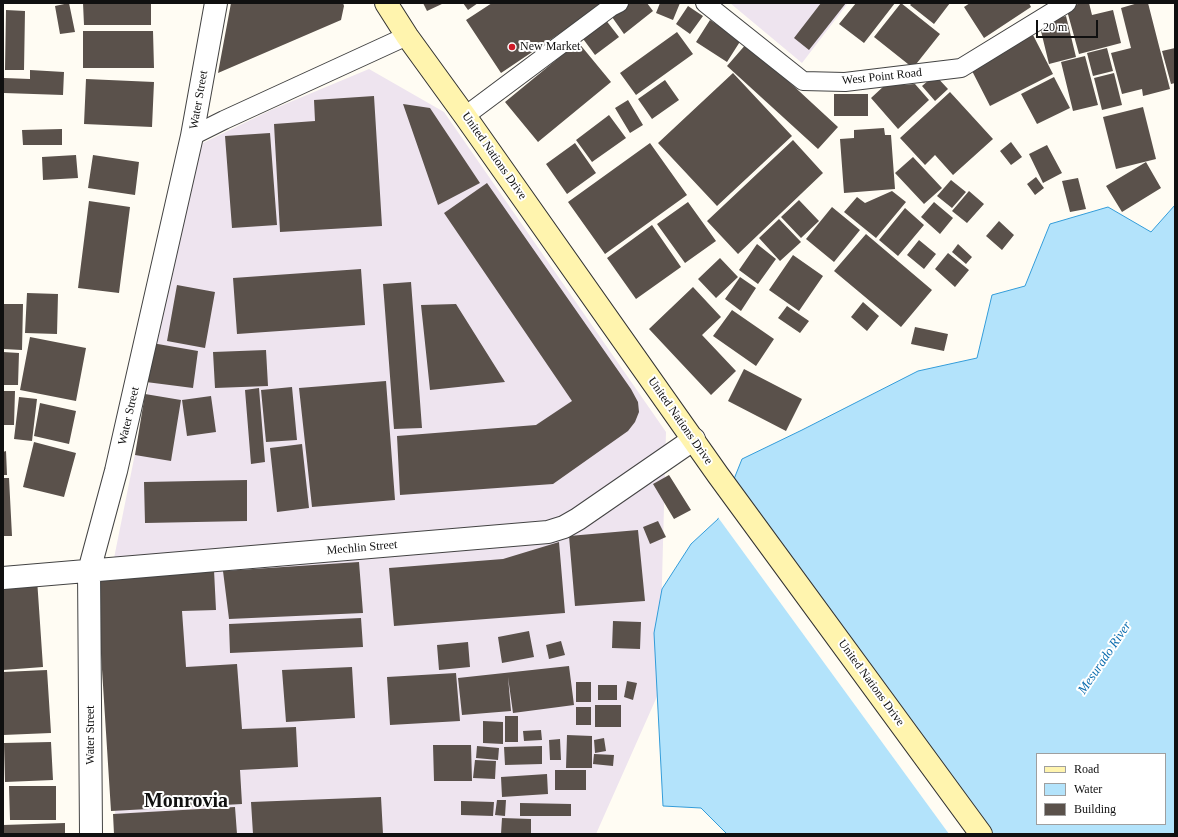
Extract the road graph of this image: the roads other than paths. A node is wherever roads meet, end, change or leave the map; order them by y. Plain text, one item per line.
1 (216, 3) edge
2 (386, 3) edge
3 (619, 3) edge
4 (705, 3) edge
5 (1067, 3) edge
6 (406, 36) junction
7 (465, 116) junction
8 (192, 136) junction
9 (694, 439) junction
10 (90, 571) junction
11 (3, 578) edge
12 (91, 834) edge
13 (981, 834) edge

1 - 8 street, Water Street
2 - 6 main road, United Nations Drive
3 - 7 street
4 - 5 street, West Point Road
6 - 7 main road, United Nations Drive
6 - 8 street
7 - 9 main road, United Nations Drive
8 - 10 street, Water Street
9 - 10 street, Mechlin Street
9 - 13 main road, United Nations Drive
10 - 11 street, Mechlin Street
10 - 12 street, Water Street

